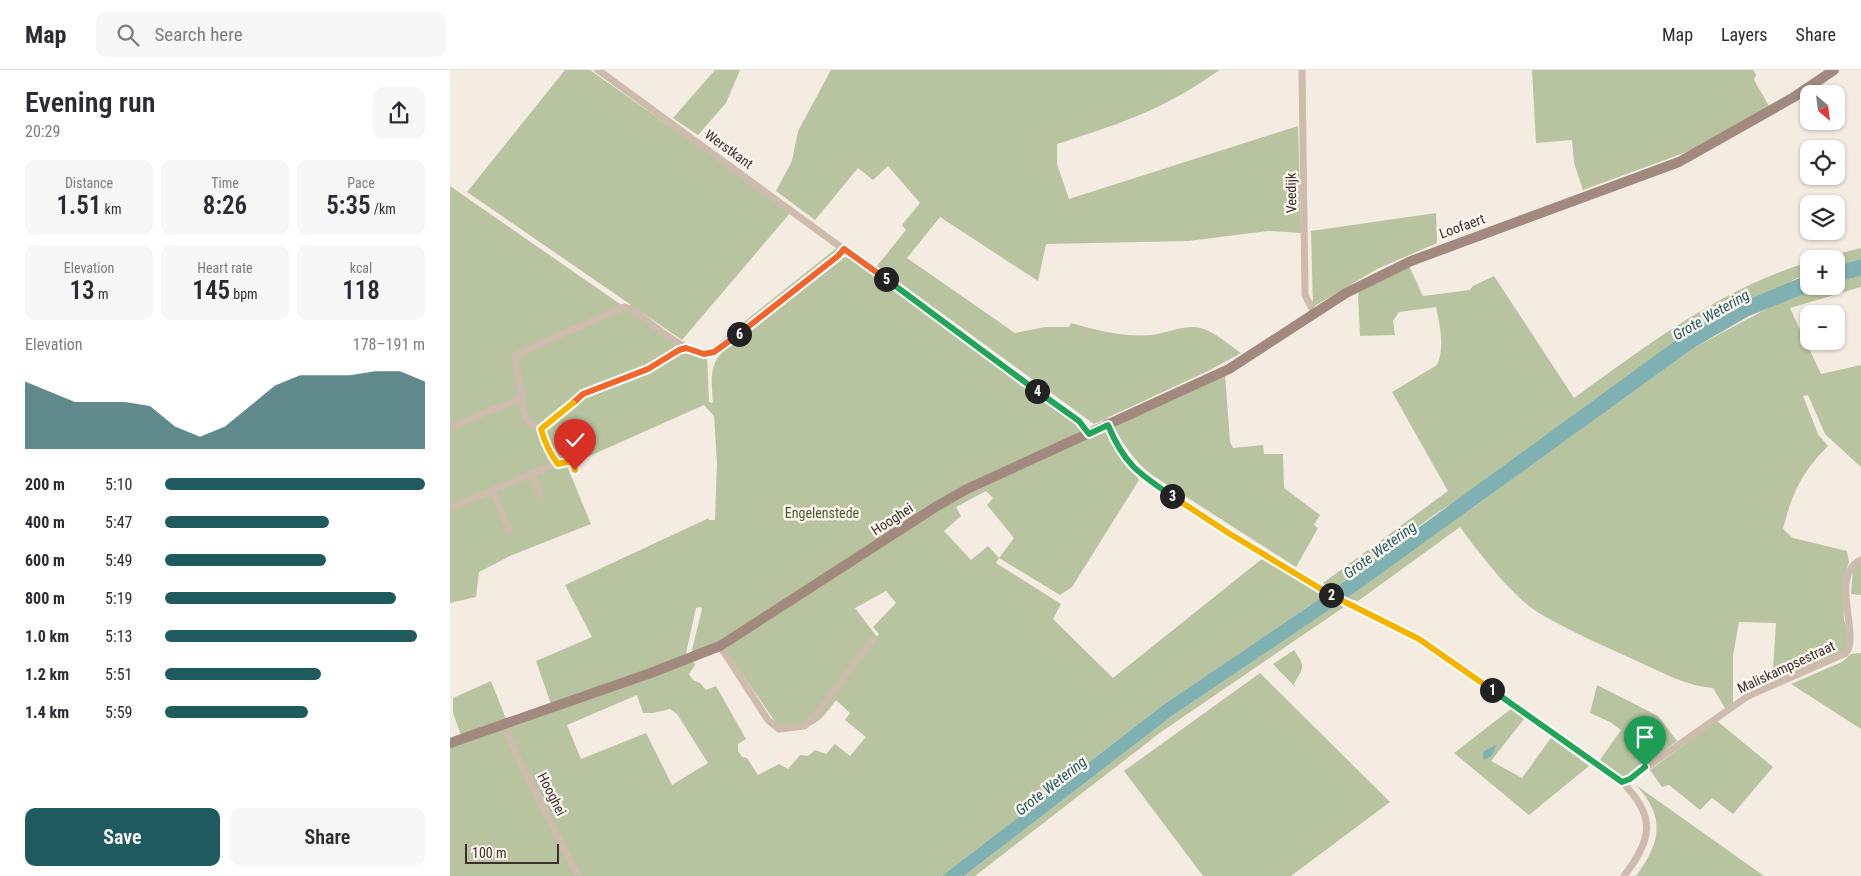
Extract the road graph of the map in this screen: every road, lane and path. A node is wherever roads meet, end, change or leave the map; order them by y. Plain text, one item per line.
1 (598, 70) edge
2 (1302, 70) edge
3 (1834, 70) edge
4 (844, 249) junction
5 (1314, 312) junction
6 (686, 348) junction
7 (520, 398) junction
8 (1107, 423) junction
9 (450, 427) edge
10 (541, 429) junction
11 (1089, 434) junction
12 (548, 452) junction
13 (575, 470) dead end
14 (532, 474) junction
15 (493, 491) junction
16 (540, 495) dead end
17 (450, 508) edge
18 (509, 530) dead end
19 (1861, 560) edge
20 (872, 640) dead end
21 (720, 646) junction
22 (508, 722) junction
23 (450, 743) edge
24 (1630, 779) junction
25 (1622, 782) junction
26 (1629, 789) junction
27 (578, 876) edge
28 (1624, 876) edge

1 - 4 street, Werstkant
2 - 5 street, Veedijk
3 - 5 street, Loofaert
4 - 6 street
4 - 11 street, Werstkant
5 - 8 street, Loofaert
6 - 7 street
6 - 10 street
7 - 9 street
7 - 10 street
8 - 11 street, Loofaert
8 - 25 street
10 - 12 street
11 - 21 street, Hooghei
12 - 13 street
12 - 14 street
14 - 15 street
14 - 16 street
15 - 17 street
15 - 18 street
19 - 24 street, Maliskampsestraat
20 - 21 street
21 - 22 street, Hooghei
22 - 23 street, Hooghei
22 - 27 street, Hooghei
24 - 25 street, Maliskampsestraat
24 - 26 street
25 - 26 street
26 - 28 street

